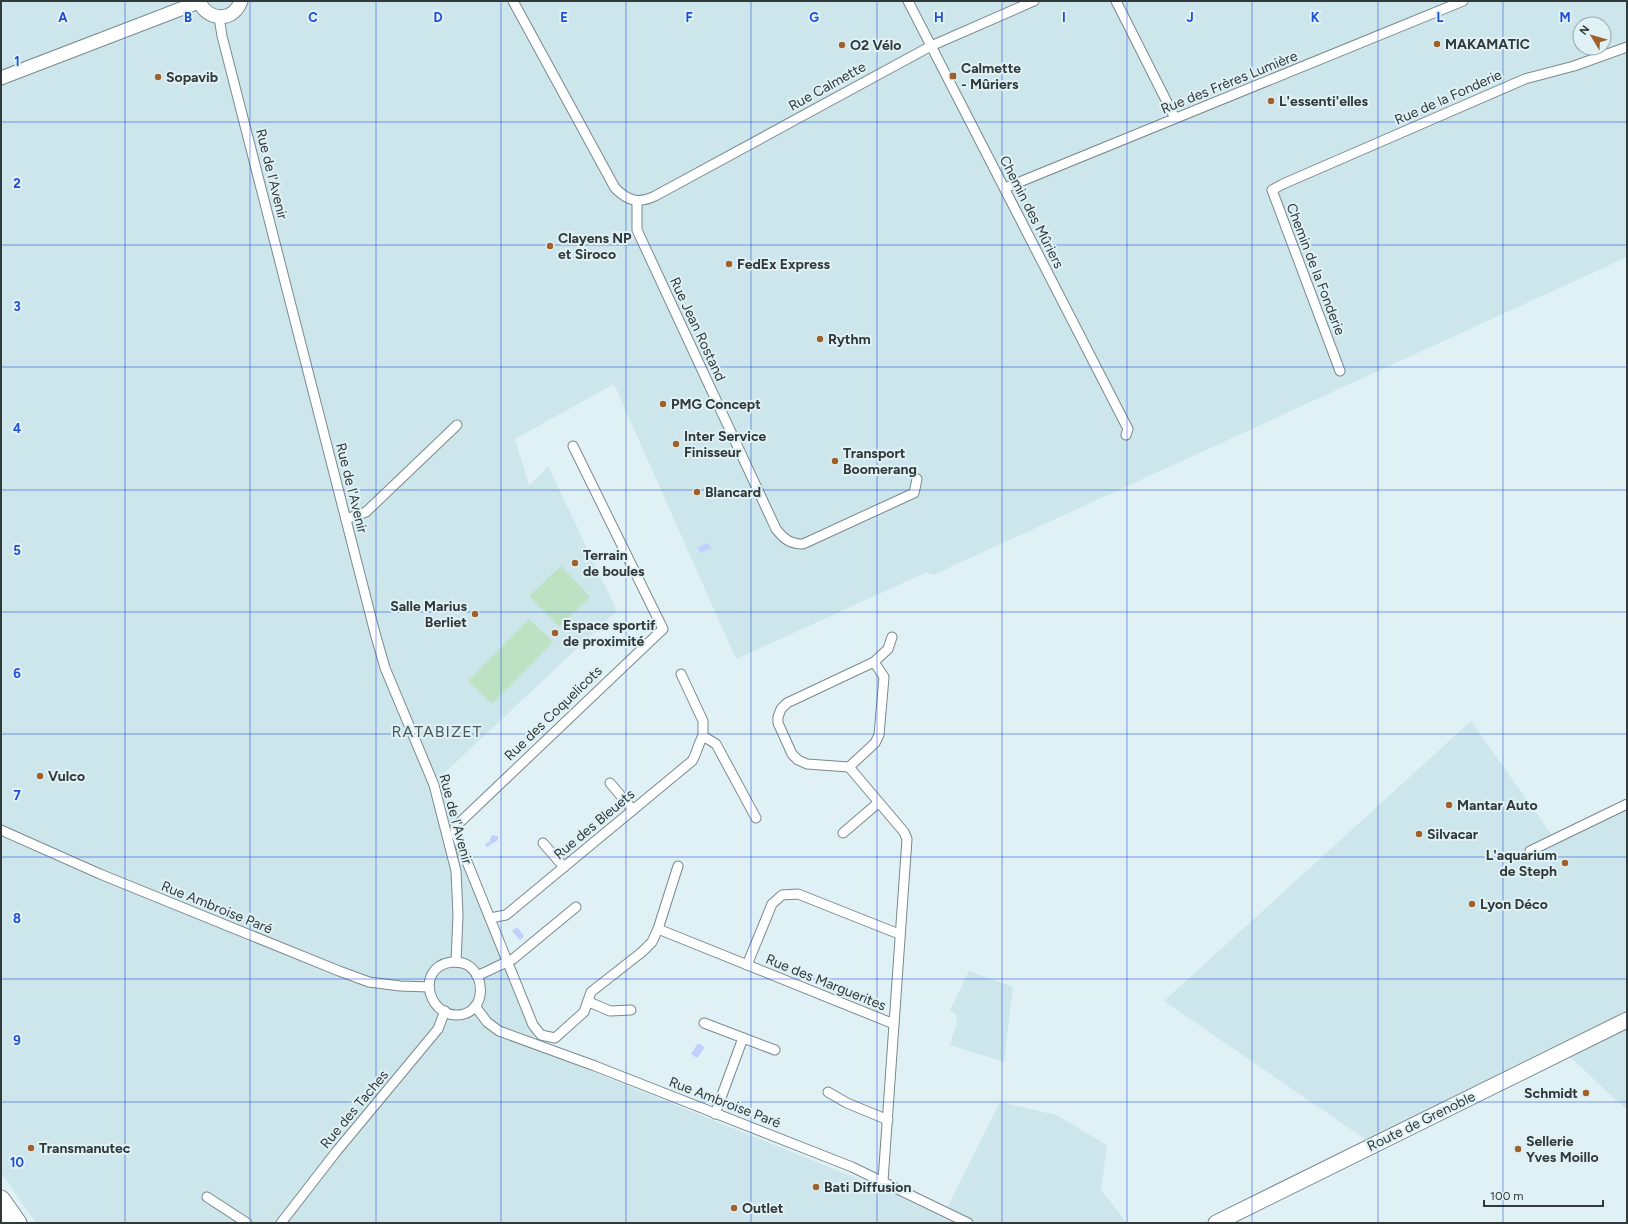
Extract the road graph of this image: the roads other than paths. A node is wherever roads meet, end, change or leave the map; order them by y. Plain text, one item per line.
1 (199, 1) edge
2 (241, 1) edge
3 (512, 1) edge
4 (908, 1) edge
5 (1034, 1) edge
6 (1116, 1) edge
7 (1464, 1) edge
8 (219, 17) junction
9 (931, 46) junction
10 (1627, 47) edge
11 (2, 76) edge
12 (1175, 118) junction
13 (1283, 184) joint
14 (1004, 188) junction
15 (637, 201) junction
16 (1340, 371) dead end
17 (457, 425) dead end
18 (1126, 436) dead end
19 (574, 446) dead end
20 (917, 479) dead end
21 (346, 519) junction
22 (892, 637) dead end
23 (874, 662) junction
24 (681, 674) dead end
25 (703, 736) junction
26 (849, 767) junction
27 (610, 783) dead end
28 (878, 802) junction
29 (1627, 804) edge
30 (633, 810) junction
31 (756, 818) dead end
32 (455, 827) joint
33 (1, 830) edge
34 (843, 833) dead end
35 (542, 842) dead end
36 (1530, 851) dead end
37 (678, 866) dead end
38 (564, 867) junction
39 (576, 906) dead end
40 (490, 918) junction
41 (658, 929) junction
42 (899, 934) junction
43 (456, 962) junction
44 (508, 962) junction
45 (747, 965) junction
46 (478, 976) junction
47 (429, 987) junction
48 (589, 1002) junction
49 (475, 1006) junction
50 (630, 1010) dead end
51 (445, 1011) junction
52 (1627, 1020) edge
53 (704, 1023) dead end
54 (894, 1024) junction
55 (743, 1038) junction
56 (775, 1050) dead end
57 (828, 1092) dead end
58 (715, 1114) junction
59 (888, 1120) junction
60 (883, 1181) junction
61 (207, 1197) dead end
62 (1, 1199) edge
63 (18, 1223) edge
64 (247, 1223) edge
65 (281, 1223) edge
66 (968, 1223) edge
67 (1216, 1223) edge

1 - 8 street
1 - 11 street
2 - 8 street
3 - 15 street
4 - 9 street, Chemin des Mûriers
5 - 9 street, Rue Calmette
6 - 12 street
7 - 12 street, Rue des Frères Lumière
8 - 21 street, Rue de l'Avenir
9 - 14 street, Chemin des Mûriers
9 - 15 street, Rue Calmette
10 - 13 street, Rue de la Fonderie
12 - 14 street, Rue des Frères Lumière
13 - 16 street, Chemin de la Fonderie
14 - 18 street, Chemin des Mûriers
15 - 20 street, Rue Jean Rostand
17 - 21 street
19 - 32 street, Rue des Coquelicots
21 - 43 street, Rue de l'Avenir
22 - 23 street
23 - 26 street
23 - 26 street
24 - 25 street, Rue des Bleuets
25 - 30 street, Rue des Bleuets
25 - 31 street
26 - 28 street
27 - 30 street
28 - 34 street
28 - 42 street
29 - 36 street
30 - 38 street, Rue des Bleuets
32 - 40 street, Rue de l'Avenir
33 - 47 street, Rue Ambroise Paré
35 - 38 street
37 - 41 street
38 - 40 street, Rue des Bleuets
39 - 44 street
40 - 44 street, Rue de l'Avenir
41 - 45 street, Rue des Marguerites
41 - 48 street
42 - 45 street, Rue des Marguerites
42 - 54 street, Rue des Marguerites
43 - 46 street
43 - 47 street
44 - 46 street
44 - 48 street, Rue de l'Avenir
45 - 54 street, Rue des Marguerites
46 - 49 street
47 - 51 street
48 - 50 street
49 - 51 street
49 - 58 street, Rue Ambroise Paré
51 - 65 street, Rue des Taches
52 - 67 main road, Route de Grenoble
53 - 55 street
54 - 59 street, Rue des Marguerites
55 - 56 street
55 - 58 street
57 - 59 street
58 - 60 street, Rue Ambroise Paré
59 - 60 street, Rue des Marguerites
60 - 66 street, Rue Ambroise Paré
61 - 64 street
62 - 63 highway

